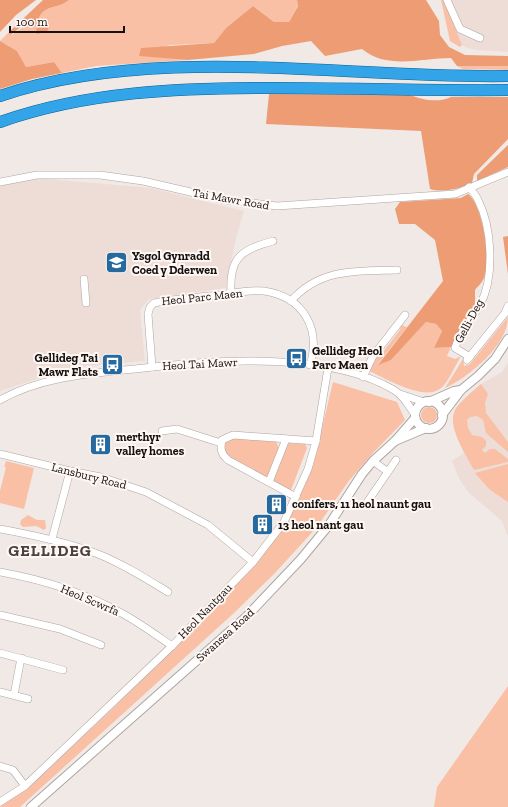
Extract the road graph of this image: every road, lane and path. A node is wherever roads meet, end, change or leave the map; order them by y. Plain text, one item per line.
1 (447, 0) edge
2 (480, 38) dead end
3 (508, 76) edge
4 (508, 90) edge
5 (0, 96) edge
6 (0, 122) edge
7 (508, 172) edge
8 (0, 182) edge
9 (469, 187) junction
10 (273, 241) dead end
11 (397, 270) dead end
12 (84, 279) dead end
13 (231, 294) junction
14 (291, 301) junction
15 (86, 303) dead end
16 (508, 306) edge
17 (404, 319) dead end
18 (508, 339) edge
19 (310, 365) junction
20 (152, 367) junction
21 (328, 368) junction
22 (363, 377) junction
23 (461, 390) junction
24 (400, 394) junction
25 (0, 400) edge
26 (426, 402) junction
27 (442, 415) junction
28 (415, 417) junction
29 (426, 428) junction
30 (162, 430) dead end
31 (286, 439) junction
32 (316, 441) junction
33 (395, 441) junction
34 (221, 443) junction
35 (0, 454) edge
36 (396, 460) dead end
37 (373, 461) junction
38 (70, 471) junction
39 (388, 472) junction
40 (269, 482) junction
41 (296, 497) junction
42 (366, 504) dead end
43 (0, 529) edge
44 (52, 539) junction
45 (253, 562) junction
46 (0, 572) edge
47 (168, 592) dead end
48 (0, 615) edge
49 (101, 645) dead end
50 (172, 646) junction
51 (0, 653) edge
52 (21, 658) junction
53 (63, 670) dead end
54 (0, 692) edge
55 (14, 695) junction
56 (28, 699) dead end
57 (0, 766) edge
58 (25, 786) junction
59 (0, 802) edge
60 (31, 807) edge

1 - 2 street
3 - 5 highway
4 - 6 highway
7 - 9 street, Tai Mawr Road
8 - 9 street, Tai Mawr Road
9 - 16 street, Gelli-Deg
10 - 13 street
11 - 14 street
12 - 15 street
13 - 14 street, Heol Parc Maen
13 - 20 street, Heol Parc Maen
14 - 19 street, Heol Parc Maen
17 - 22 street
18 - 23 street, Swansea Road
19 - 20 street, Heol Tai Mawr
19 - 21 street, Heol Tai Mawr
20 - 25 street, Heol Tai Mawr
21 - 22 street, Heol Tai Mawr
21 - 32 street, Heol Nantgau
22 - 24 street, Heol Tai Mawr
23 - 26 street
23 - 27 street, Swansea Road
24 - 26 street, Heol Tai Mawr
24 - 28 street, Heol Tai Mawr
26 - 27 street
26 - 28 street, Swansea Road
27 - 29 street, Swansea Road
28 - 29 street
28 - 33 street, Swansea Road
29 - 33 street, Swansea Road
30 - 34 street
31 - 32 street
31 - 34 street
31 - 40 street
32 - 41 street, Heol Nantgau
33 - 37 street, Swansea Road
34 - 40 street
35 - 38 street, Lansbury Road
36 - 39 street
37 - 39 street
37 - 60 street, Swansea Road
38 - 44 street
38 - 45 street, Lansbury Road
39 - 42 street
40 - 41 street
41 - 45 street, Heol Nantgau
43 - 44 street
44 - 47 street
45 - 50 street, Heol Nantgau
46 - 50 street, Heol Scwrfa
48 - 49 street
50 - 58 street, Heol Nantgau
51 - 52 street
52 - 53 street
52 - 55 street
54 - 55 street
55 - 56 street
57 - 58 street
58 - 59 street, Heol Nantgau

